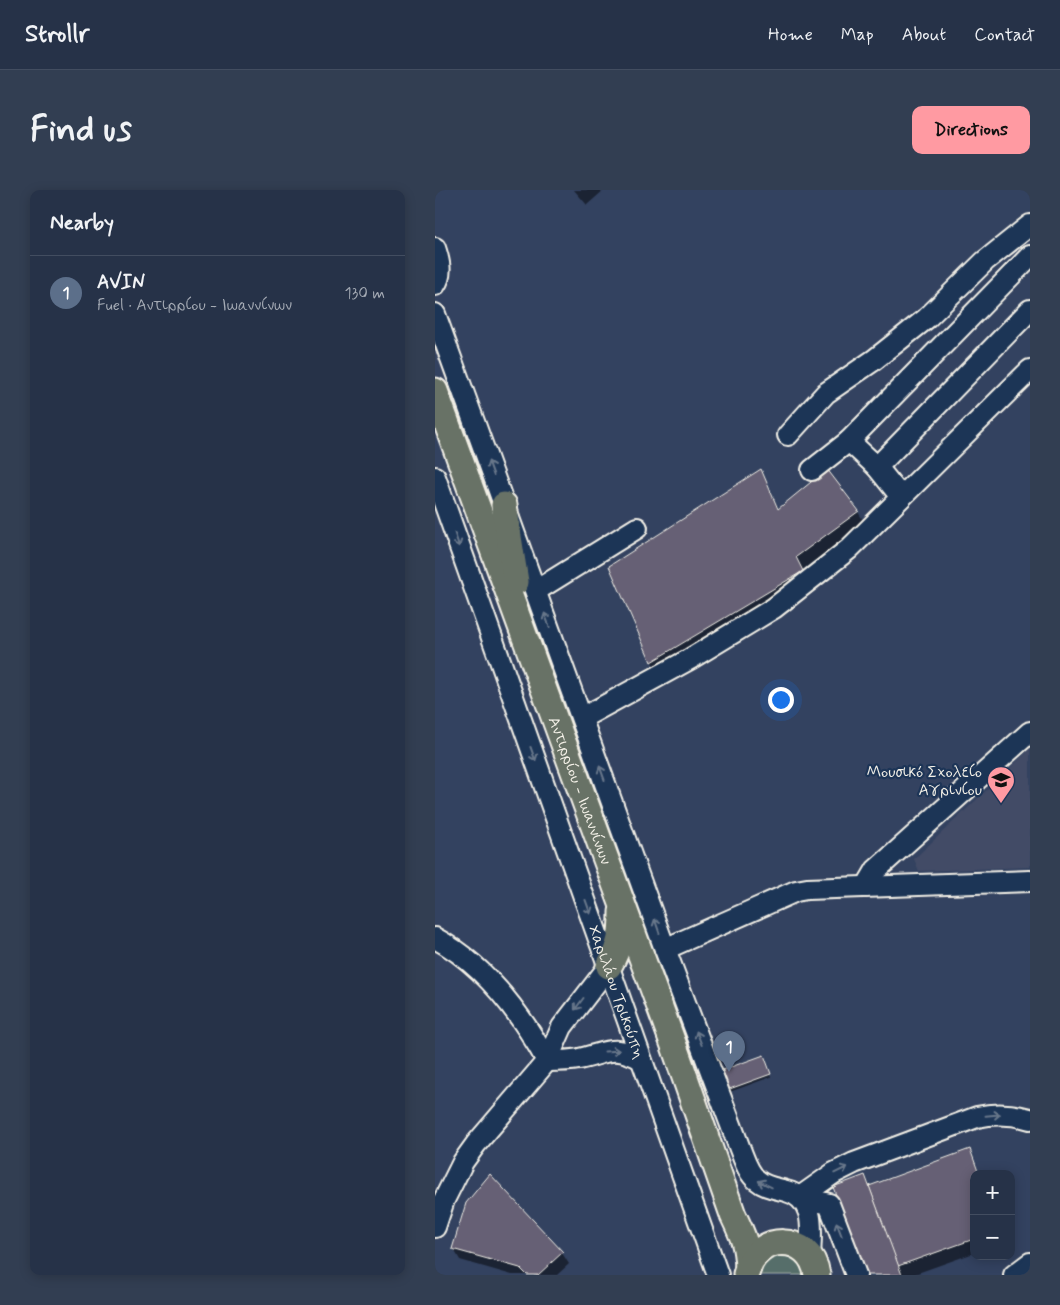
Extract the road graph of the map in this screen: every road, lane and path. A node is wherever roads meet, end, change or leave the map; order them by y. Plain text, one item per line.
1 (1030, 225) edge
2 (435, 248) edge
3 (1030, 256) edge
4 (435, 285) edge
5 (1030, 310) edge
6 (435, 314) edge
7 (1030, 370) edge
8 (435, 391) edge
9 (788, 435) dead end
10 (849, 441) junction
11 (877, 467) junction
12 (812, 470) dead end
13 (435, 477) edge
14 (901, 497) junction
15 (504, 504) junction
16 (637, 528) dead end
17 (537, 590) junction
18 (525, 639) junction
19 (582, 718) junction
20 (1030, 732) edge
21 (1030, 881) edge
22 (866, 887) junction
23 (621, 902) junction
24 (435, 938) edge
25 (665, 949) junction
26 (609, 966) junction
27 (641, 1059) junction
28 (547, 1061) junction
29 (1030, 1119) edge
30 (725, 1190) junction
31 (800, 1197) junction
32 (440, 1202) edge
33 (435, 1227) edge
34 (786, 1243) junction
35 (1030, 1263) edge
36 (813, 1266) edge
37 (747, 1271) edge
38 (717, 1275) edge
39 (856, 1275) edge
40 (1014, 1275) edge

1 - 9 street
2 - 4 street
3 - 10 street
5 - 11 street
15 -> 6 street
7 - 14 street
8 - 18 main road, Αντιρρίου - Ιωαννίνων
10 - 11 street
10 - 12 street
11 - 14 street
13 -> 26 street, Χαριλάου Τρικούπη
14 - 19 street
15 - 17 street
15 - 18 main road
16 - 17 street
19 -> 17 street
18 - 23 main road, Αντιρρίου - Ιωαννίνων
25 -> 19 street
20 - 22 street
21 - 22 street
22 - 25 street
23 - 26 main road
23 - 30 main road, Αντιρρίου - Ιωαννίνων
24 - 28 street
31 -> 25 street
26 - 27 street, Χαριλάου Τρικούπη
26 -> 28 street
28 -> 27 street
27 - 38 street, Χαριλάου Τρικούπη
28 - 32 street
31 -> 29 street
30 - 34 main road, Αντιρρίου - Ιωαννίνων
30 - 37 main road, Αντιρρίου - Ιωαννίνων
31 - 36 street
39 -> 31 street
32 - 33 street
34 - 36 main road, Αντιρρίου - Ιωαννίνων
34 - 37 main road
35 - 40 street

